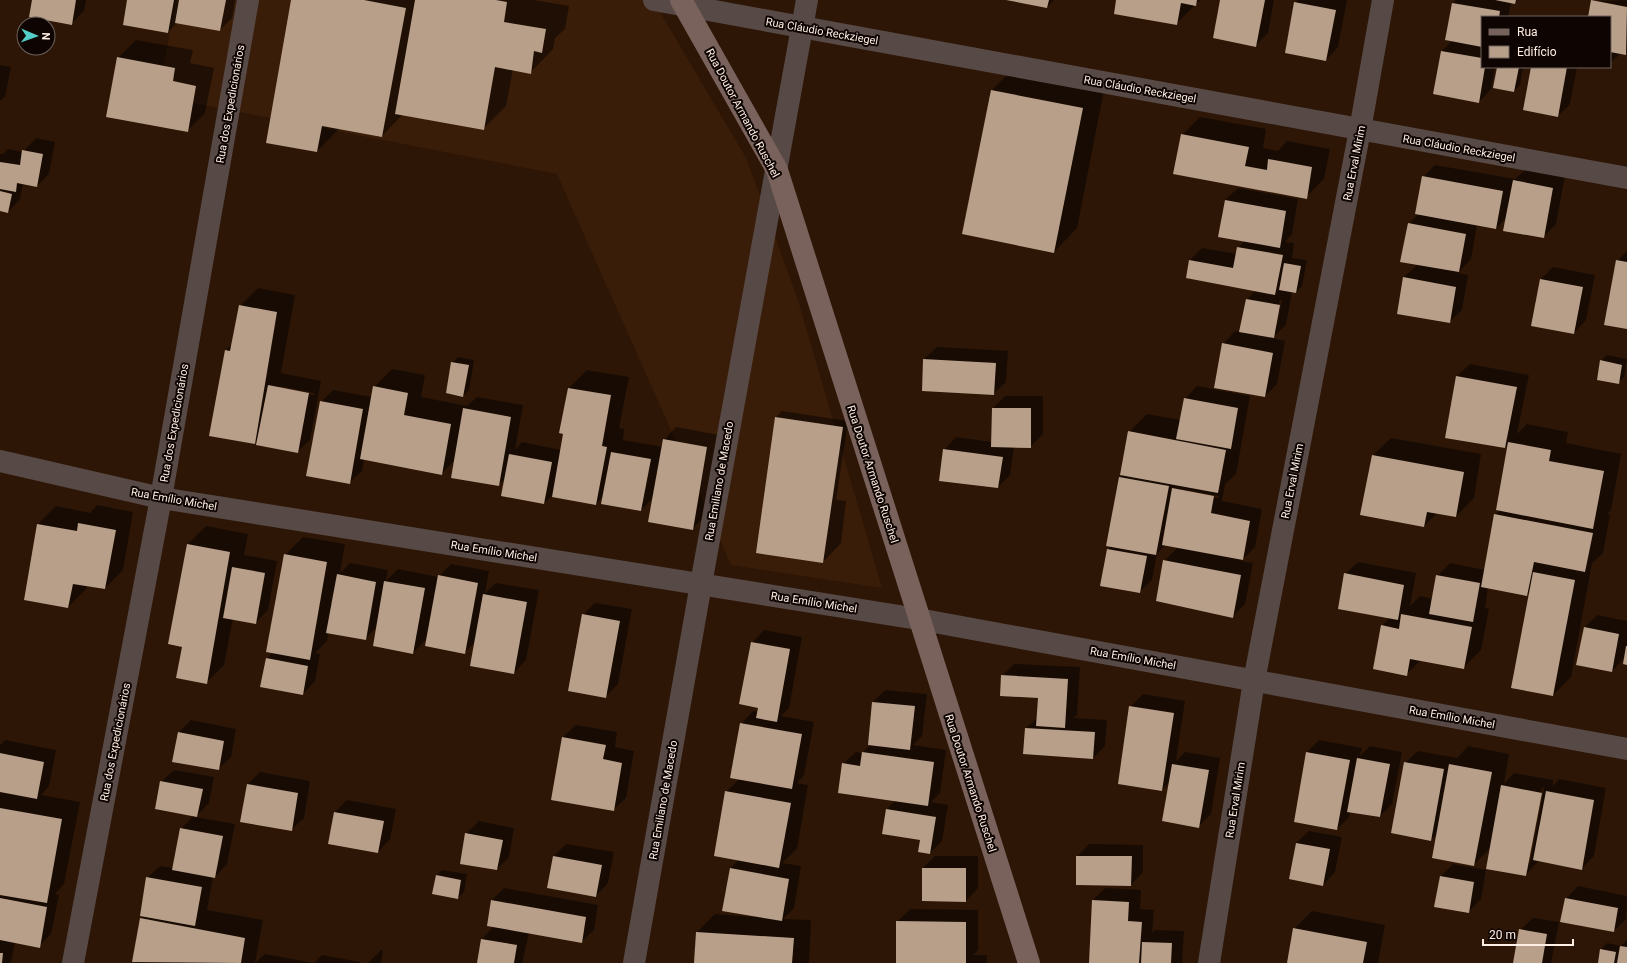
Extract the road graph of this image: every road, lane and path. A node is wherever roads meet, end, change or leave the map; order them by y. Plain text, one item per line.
1 (248, 0) edge
2 (654, 0) edge
3 (807, 0) edge
4 (1383, 0) edge
5 (683, 3) edge
6 (802, 28) junction
7 (1360, 130) junction
8 (777, 170) junction
9 (1627, 178) edge
10 (0, 461) edge
11 (161, 498) junction
12 (701, 584) junction
13 (918, 619) junction
14 (1254, 681) junction
15 (1627, 749) edge
16 (74, 963) edge
17 (634, 963) edge
18 (1029, 963) edge
19 (1209, 963) edge

1 - 11 street, Rua dos Expedicionários
2 - 5 street, Rua Cláudio Reckziegel
3 - 6 street, Rua Emiliano de Macedo
4 - 7 street, Rua Erval Mirim
5 - 6 street, Rua Cláudio Reckziegel
5 - 8 main road, Rua Doutor Armando Ruschel
6 - 7 street, Rua Cláudio Reckziegel
6 - 8 street, Rua Emiliano de Macedo
7 - 9 street, Rua Cláudio Reckziegel
7 - 14 street, Rua Erval Mirim
8 - 12 street, Rua Emiliano de Macedo
8 - 13 main road, Rua Doutor Armando Ruschel
10 - 11 street, Rua Emílio Michel
11 - 12 street, Rua Emílio Michel
11 - 16 street, Rua dos Expedicionários
12 - 13 street, Rua Emílio Michel
12 - 17 street, Rua Emiliano de Macedo
13 - 14 street, Rua Emílio Michel
13 - 18 main road, Rua Doutor Armando Ruschel
14 - 15 street, Rua Emílio Michel
14 - 19 street, Rua Erval Mirim

